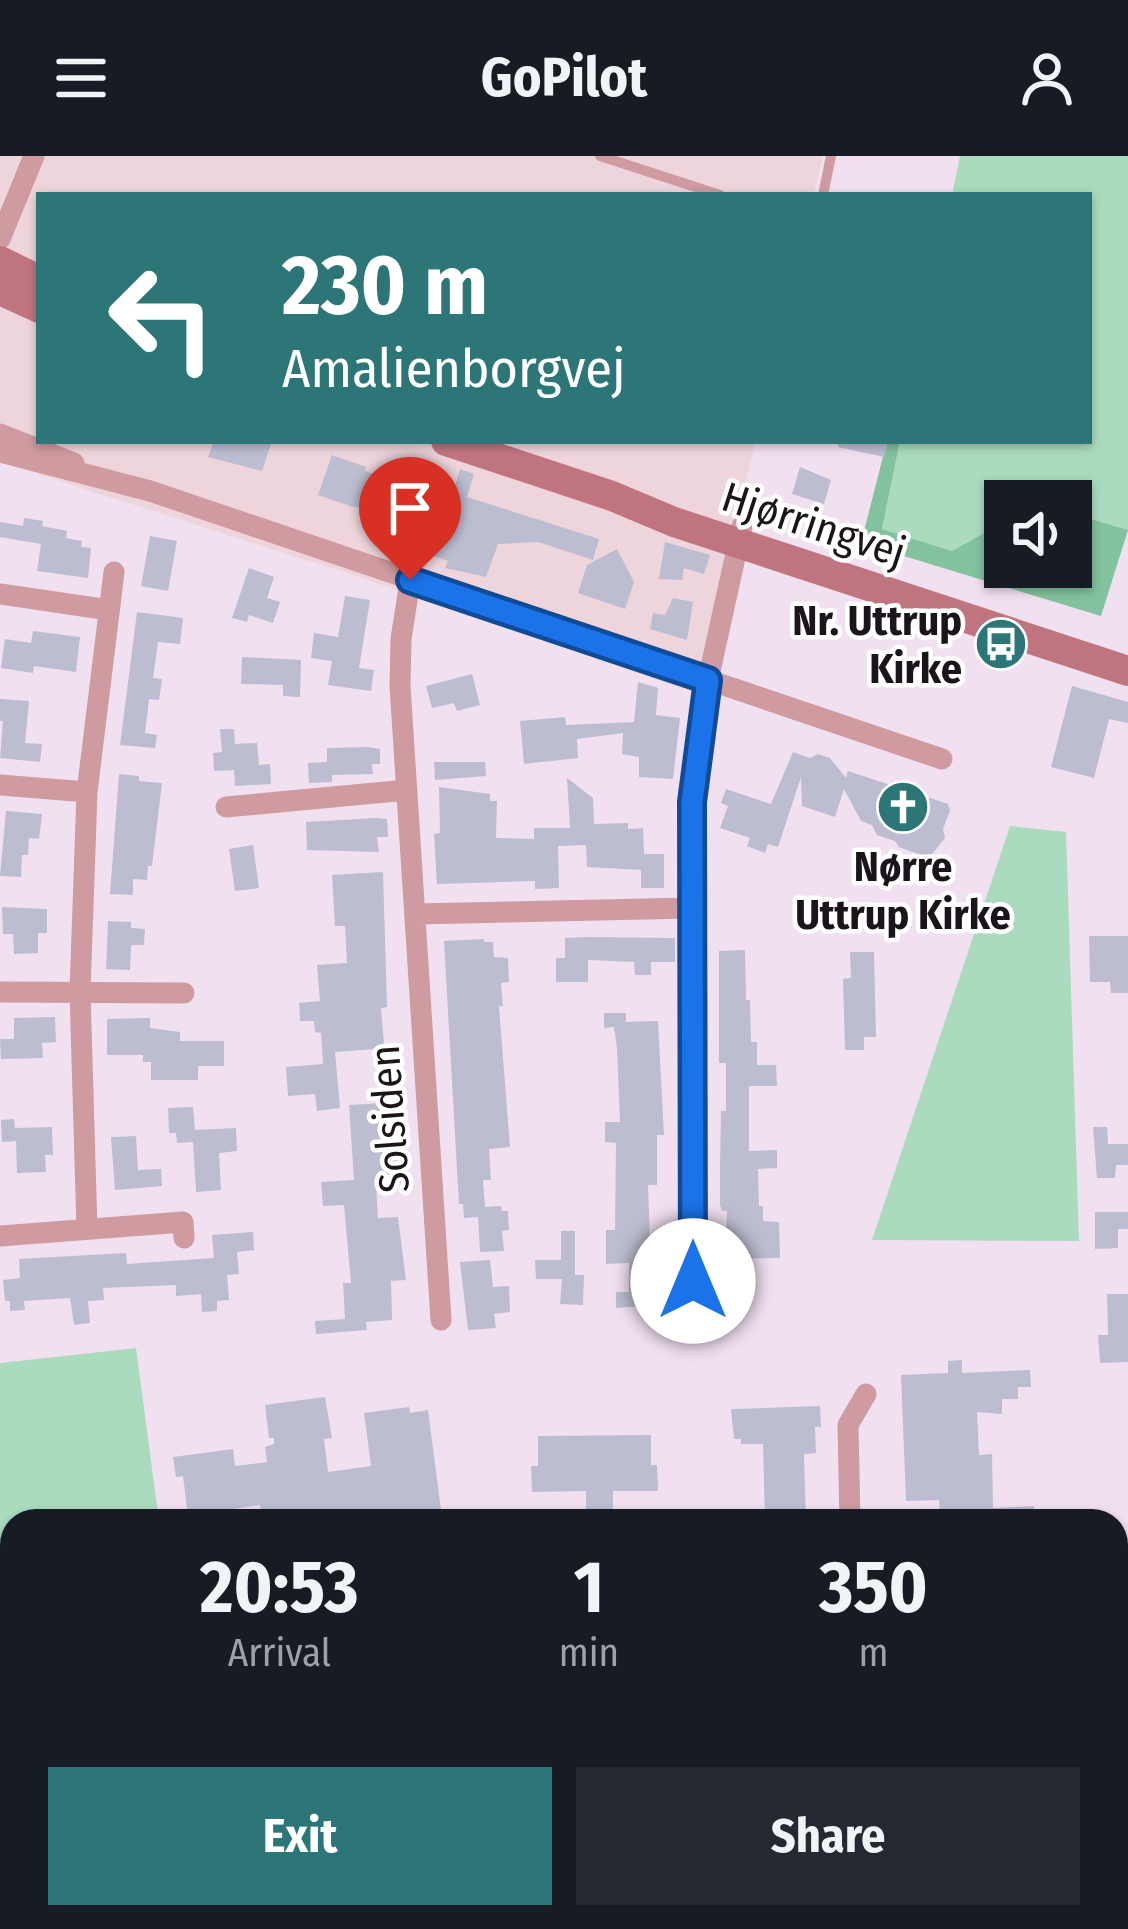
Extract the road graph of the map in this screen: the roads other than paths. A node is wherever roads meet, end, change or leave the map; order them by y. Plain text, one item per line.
1 (34, 156) edge
2 (600, 156) edge
3 (831, 156) edge
4 (711, 192) edge
5 (824, 192) edge
6 (2, 256) edge
7 (36, 278) edge
8 (36, 304) edge
9 (0, 434) edge
10 (455, 444) edge
11 (0, 452) edge
12 (102, 476) junction
13 (741, 535) junction
14 (114, 572) dead end
15 (410, 580) junction
16 (0, 594) edge
17 (109, 610) junction
18 (1128, 652) edge
19 (1128, 671) edge
20 (708, 680) junction
21 (942, 759) dead end
22 (0, 785) edge
23 (407, 790) junction
24 (87, 792) junction
25 (226, 807) dead end
26 (691, 908) junction
27 (415, 914) junction
28 (0, 992) edge
29 (80, 992) junction
30 (184, 993) dead end
31 (87, 1229) junction
32 (0, 1236) edge
33 (184, 1238) dead end
34 (693, 1281) dead end
35 (441, 1320) dead end
36 (866, 1394) dead end
37 (850, 1509) edge

1 - 6 street
2 - 4 lane
3 - 5 lane
6 - 7 main road
6 - 8 main road
9 - 12 street
10 - 13 main road, Hjørringvej
11 - 12 street
12 - 15 street
13 - 18 main road, Hjørringvej
13 - 19 main road, Hjørringvej
13 - 20 street
14 - 17 street
15 - 20 street
15 - 23 street, Solsiden
16 - 17 street
17 - 24 street
20 - 21 street
20 - 26 street
22 - 24 street
23 - 25 street
23 - 27 street, Solsiden
24 - 29 street
26 - 27 street
26 - 34 street
27 - 35 street, Solsiden
28 - 29 street
29 - 30 street
29 - 31 street
31 - 32 street
31 - 33 street
36 - 37 street

